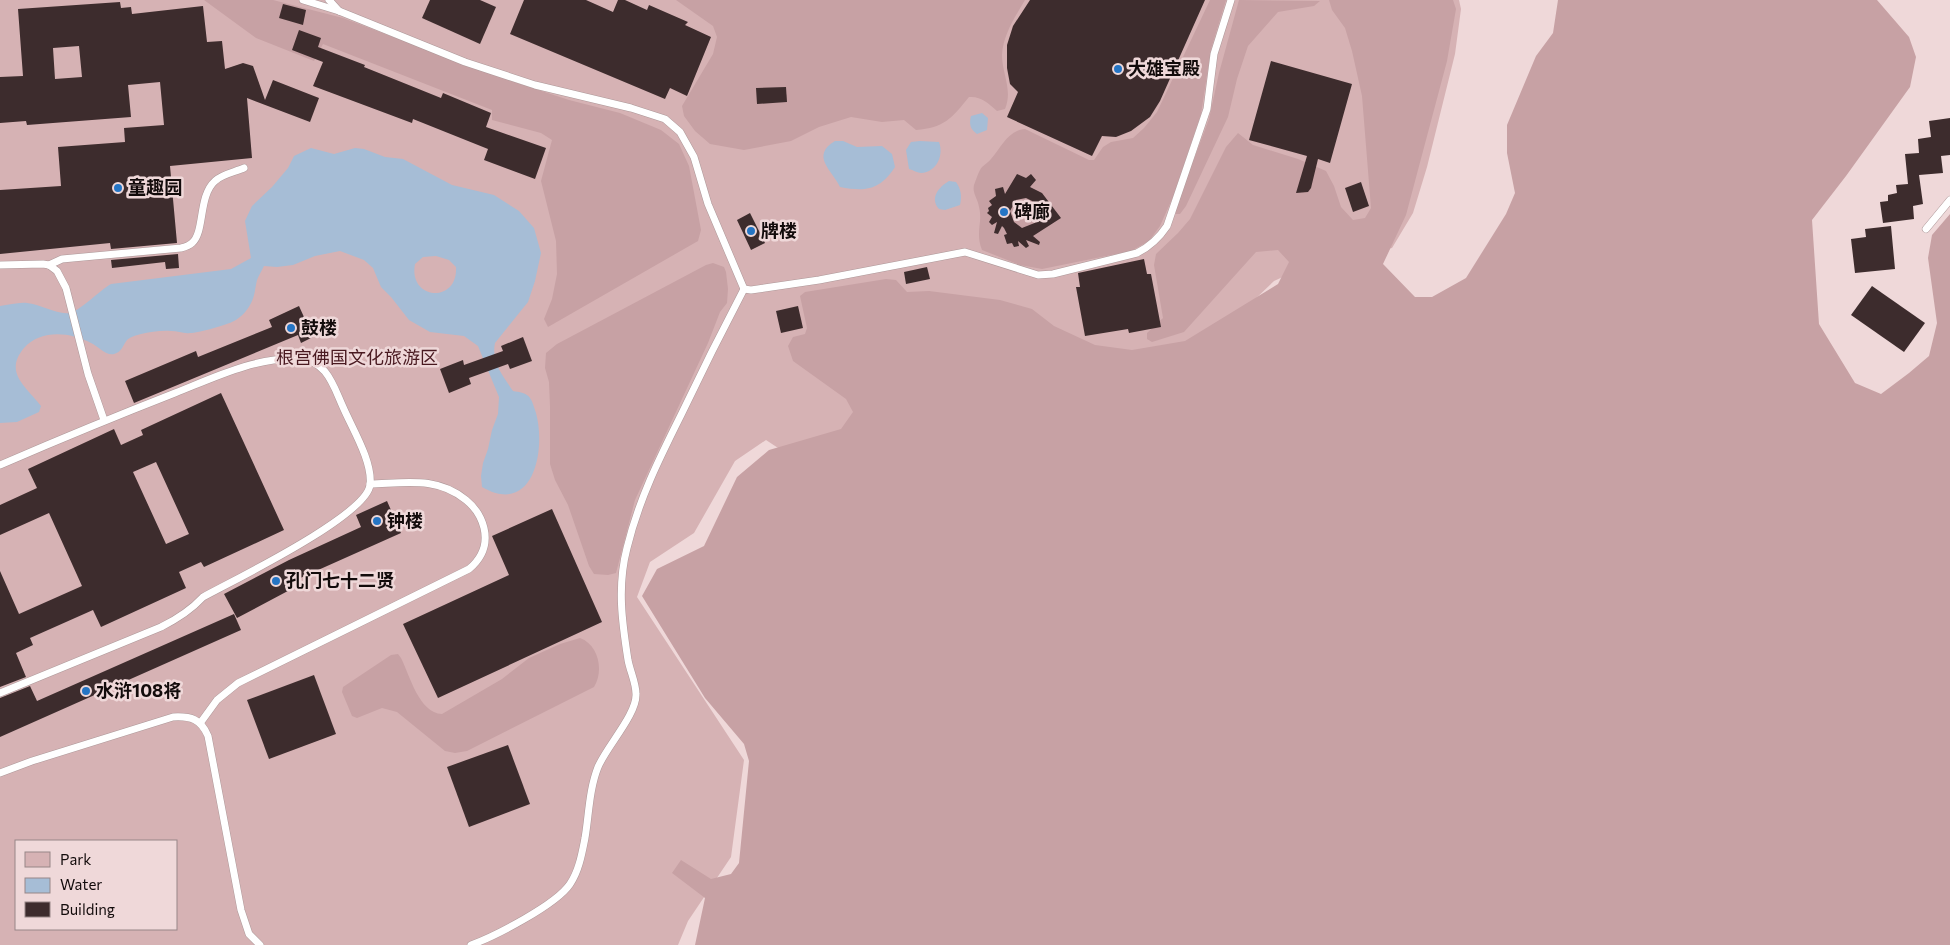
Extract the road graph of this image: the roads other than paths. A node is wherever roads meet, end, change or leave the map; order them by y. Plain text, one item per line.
1 (303, 0) edge
2 (329, 0) edge
3 (1231, 0) edge
4 (339, 11) junction
5 (244, 168) dead end
6 (1950, 200) edge
7 (1926, 230) dead end
8 (0, 265) edge
9 (49, 265) junction
10 (744, 289) junction
11 (104, 420) junction
12 (0, 464) edge
13 (370, 484) junction
14 (0, 693) edge
15 (201, 722) junction
16 (0, 773) edge
17 (260, 945) edge
18 (471, 945) edge

1 - 4 lane
2 - 4 lane
3 - 10 lane
4 - 10 lane
5 - 9 lane
6 - 7 lane
8 - 9 lane
9 - 11 lane
10 - 18 lane
11 - 12 lane
11 - 13 lane
13 - 14 lane
13 - 15 lane
15 - 16 lane
15 - 17 lane

